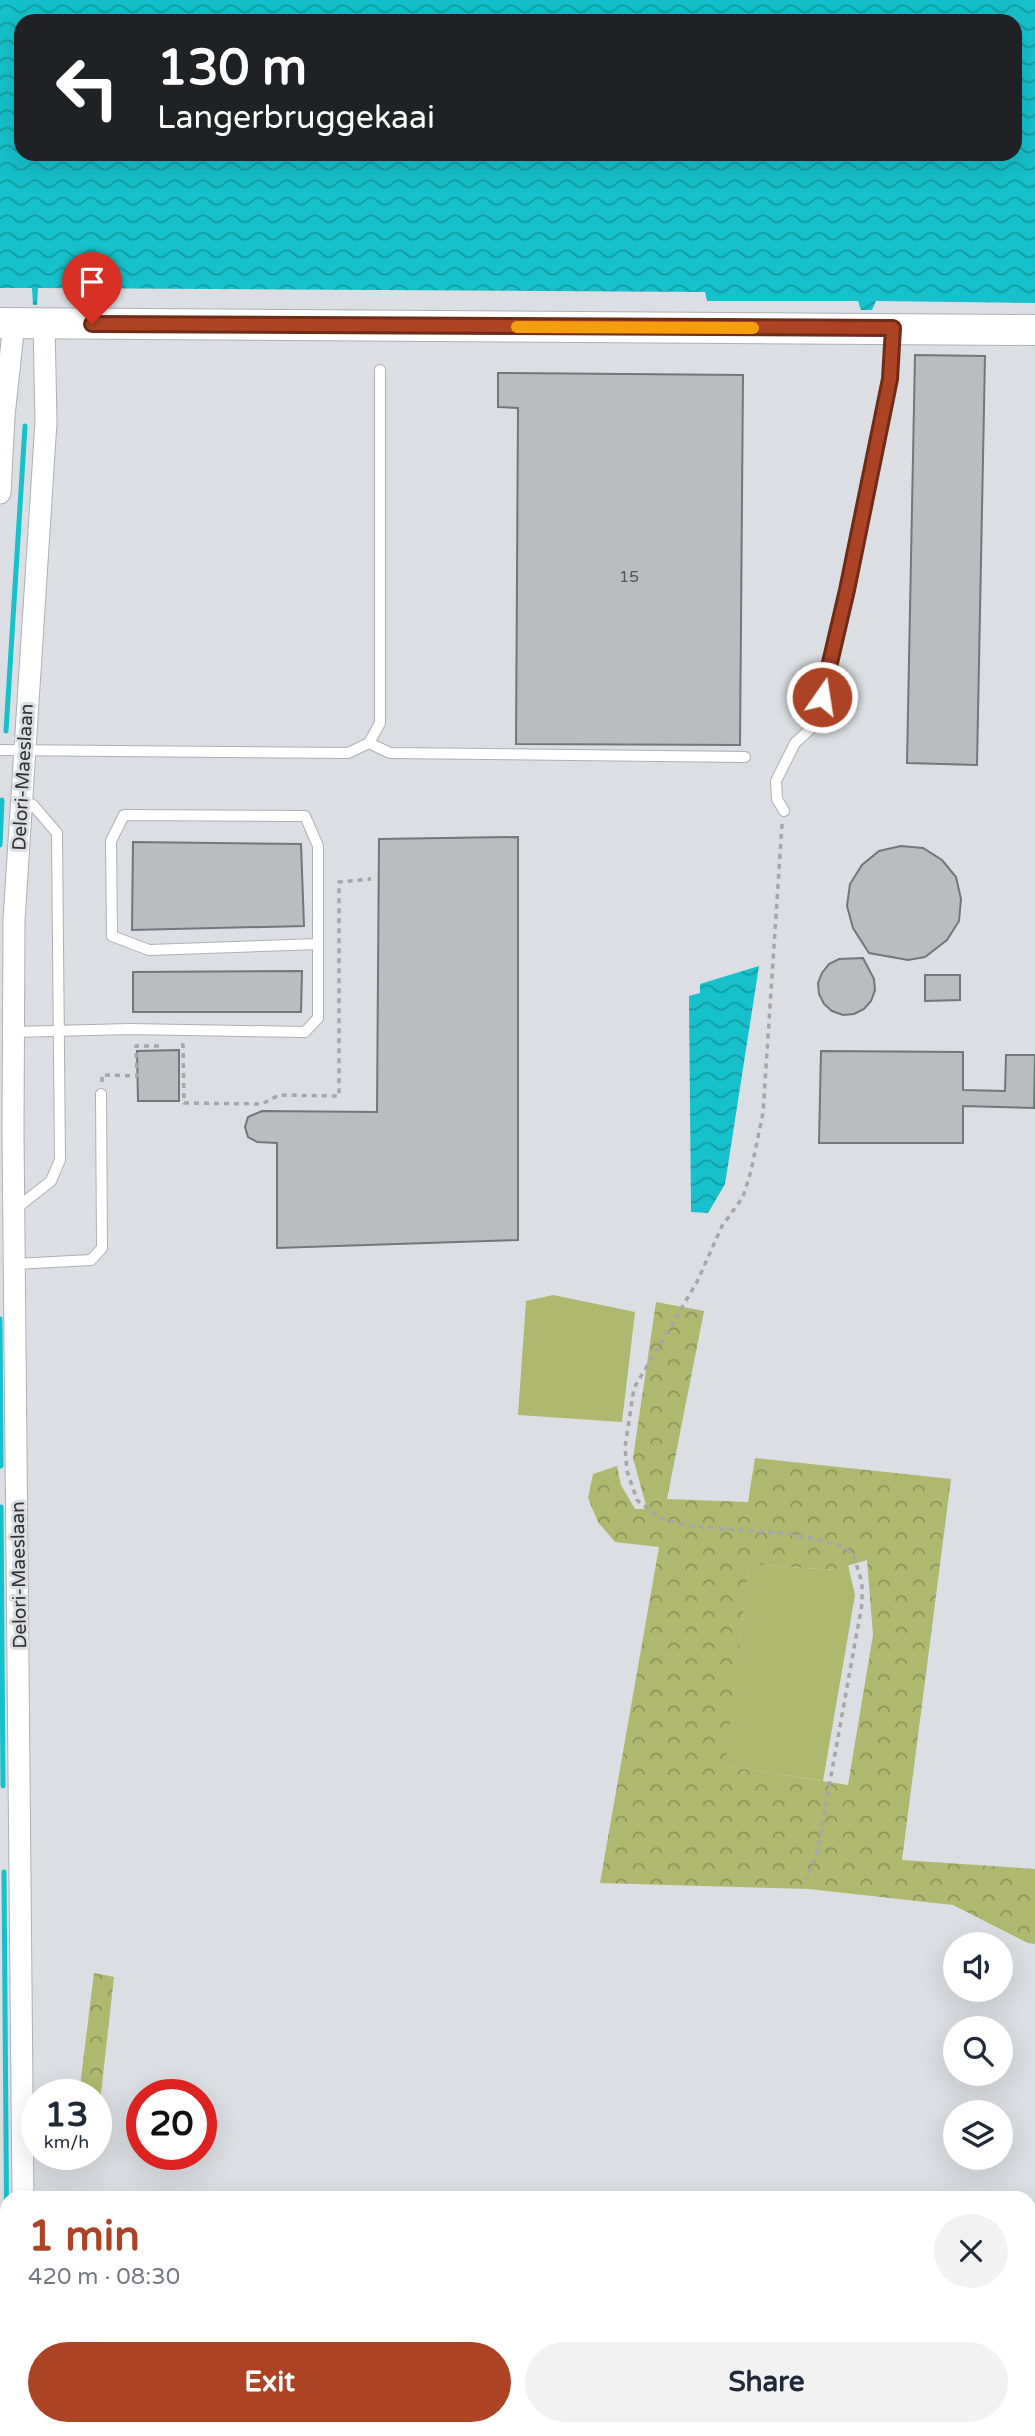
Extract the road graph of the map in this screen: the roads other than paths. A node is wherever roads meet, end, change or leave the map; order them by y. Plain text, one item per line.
1 (7, 323) edge
2 (44, 323) junction
3 (893, 328) junction
4 (1035, 330) edge
5 (380, 370) dead end
6 (0, 493) edge
7 (369, 743) junction
8 (0, 750) edge
9 (23, 752) junction
10 (745, 757) dead end
11 (20, 800) junction
12 (784, 811) road end
13 (318, 944) junction
14 (60, 1031) junction
15 (13, 1032) junction
16 (101, 1094) dead end
17 (14, 1210) junction
18 (14, 1264) junction
19 (23, 2191) edge

1 - 2 main road
1 - 6 street
2 - 3 main road
2 - 9 street, Delori-Maeslaan
3 - 4 main road
3 - 12 lane
5 - 7 lane
7 - 9 lane
7 - 10 lane
8 - 9 lane
9 - 11 street, Delori-Maeslaan
11 - 14 lane
11 - 15 street, Delori-Maeslaan
13 - 13 lane
13 - 14 lane
14 - 15 lane
14 - 17 lane
15 - 17 street, Delori-Maeslaan
16 - 18 lane
17 - 18 street, Delori-Maeslaan
18 - 19 street, Delori-Maeslaan

